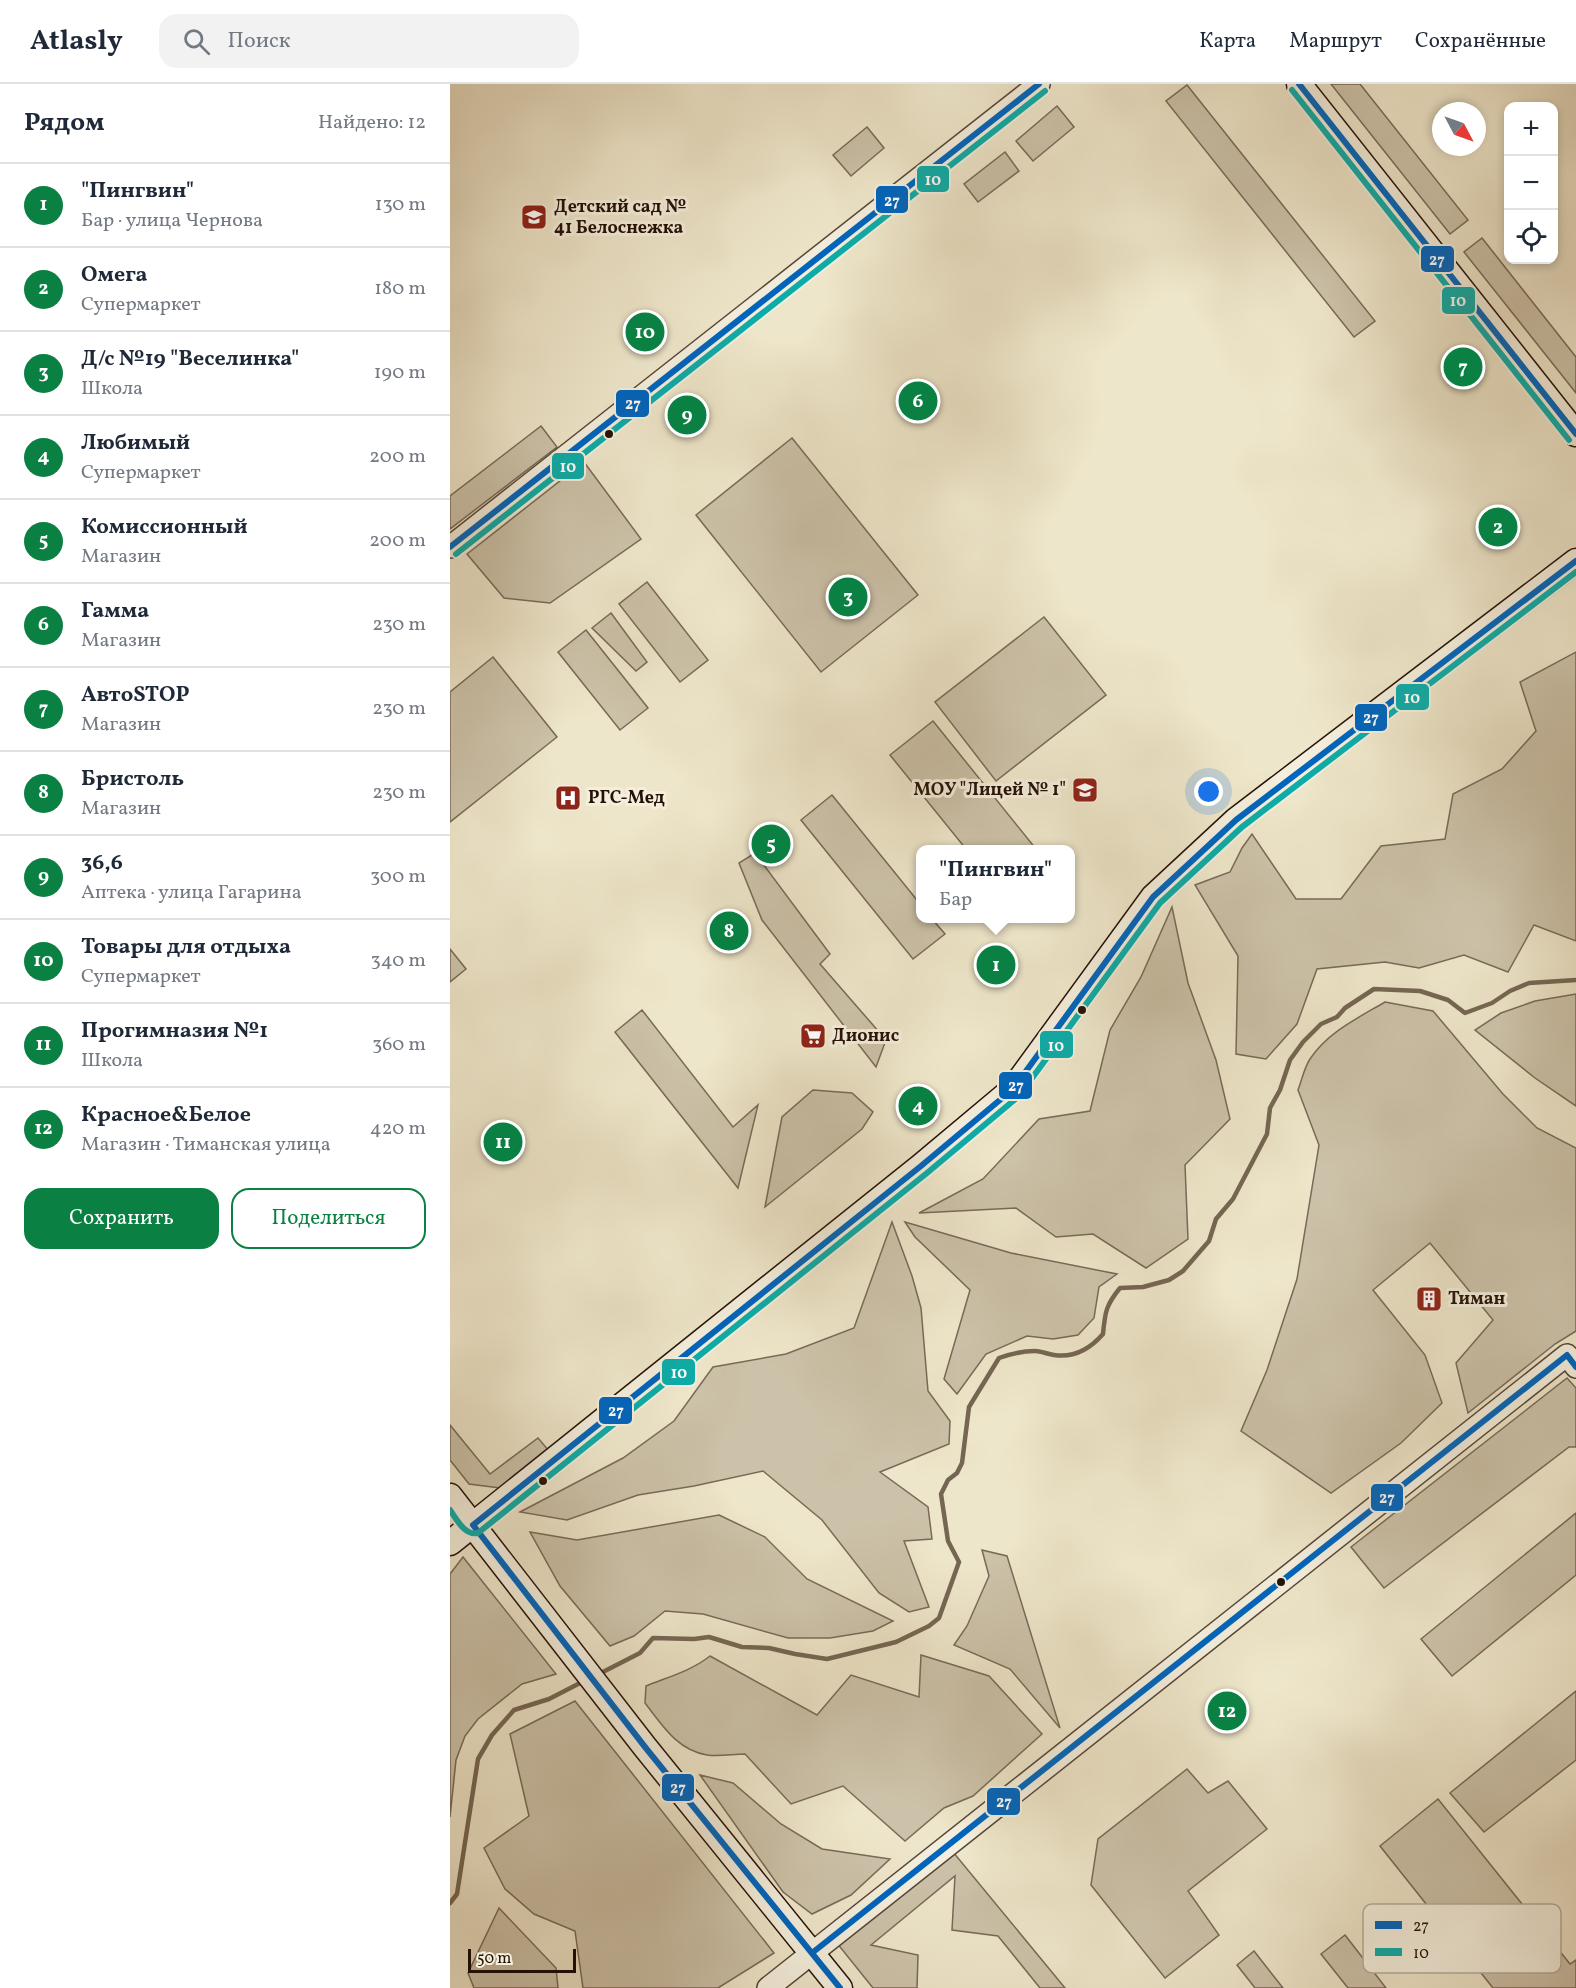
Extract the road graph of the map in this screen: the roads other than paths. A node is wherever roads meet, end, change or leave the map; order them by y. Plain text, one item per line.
1 (1039, 84) edge
2 (1299, 84) edge
3 (1576, 434) edge
4 (450, 547) edge
5 (1576, 561) edge
6 (1571, 1361) edge
7 (450, 1496) edge
8 (473, 1525) junction
9 (450, 1543) edge
10 (812, 1953) junction
11 (768, 1988) edge
12 (840, 1988) edge

1 - 4 street
2 - 3 main road
5 - 8 main road
6 - 10 street
7 - 8 main road
8 - 9 main road
8 - 10 main road
10 - 11 street
10 - 12 main road

